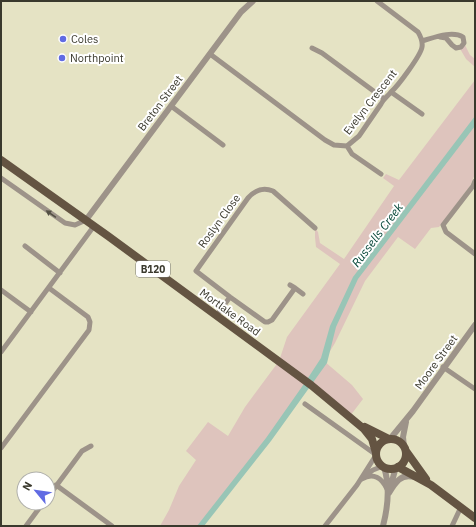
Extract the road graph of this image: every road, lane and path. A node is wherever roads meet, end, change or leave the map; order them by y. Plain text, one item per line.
1 (252, 1) edge
2 (377, 1) edge
3 (458, 34) junction
4 (440, 37) junction
5 (422, 41) junction
6 (452, 45) junction
7 (312, 48) dead end
8 (210, 54) junction
9 (391, 92) junction
10 (383, 98) junction
11 (171, 106) junction
12 (422, 114) dead end
13 (223, 145) dead end
14 (347, 146) junction
15 (1, 160) edge
16 (381, 174) dead end
17 (1, 178) edge
18 (475, 182) edge
19 (86, 220) junction
20 (94, 226) junction
21 (315, 228) dead end
22 (25, 246) dead end
23 (475, 254) edge
24 (60, 272) junction
25 (290, 285) dead end
26 (49, 288) junction
27 (295, 288) junction
28 (1, 290) edge
29 (303, 294) dead end
30 (230, 297) junction
31 (31, 312) junction
32 (216, 316) junction
33 (475, 324) edge
34 (1, 352) edge
35 (444, 367) junction
36 (475, 390) edge
37 (305, 404) dead end
38 (412, 410) junction
39 (360, 424) junction
40 (389, 439) junction
41 (91, 446) dead end
42 (1, 448) edge
43 (405, 449) junction
44 (376, 454) junction
45 (384, 467) junction
46 (397, 467) junction
47 (421, 479) junction
48 (361, 480) junction
49 (56, 485) joint
50 (357, 485) junction
51 (432, 485) junction
52 (388, 494) junction
53 (461, 507) junction
54 (37, 511) edge
55 (475, 518) edge
56 (26, 526) edge
57 (112, 526) edge
58 (325, 526) edge
59 (383, 526) edge
60 (452, 526) edge

1 - 8 street, Breton Street
2 - 5 street
3 - 4 street
3 - 6 street
3 - 6 street
4 - 5 street
4 - 6 street
5 - 9 street, Evelyn Crescent
7 - 10 street
8 - 11 street, Breton Street
8 - 14 street, Evelyn Crescent
9 - 10 street, Evelyn Crescent
9 - 12 street
10 - 14 street, Evelyn Crescent
11 - 13 street
11 - 19 street, Breton Street
14 - 16 street
15 - 19 main road, Mortlake Road / B120
19 -> 17 street
18 - 23 street
19 - 20 main road, Mortlake Road / B120
20 - 24 street
20 - 32 main road, Mortlake Road / B120
21 - 30 street, Roslyn Close
22 - 24 street
24 - 26 street
25 - 27 street
26 - 31 street
26 - 42 street
27 - 29 street
27 - 30 street, Roslyn Close
28 - 31 street
30 - 32 street
31 - 34 street
32 - 39 main road, Mortlake Road / B120
33 - 35 street, Moore Street
35 - 36 street
35 - 38 street, Moore Street
37 - 44 street
38 - 40 street, Moore Street
38 - 43 street, Moore Street
39 - 40 main road, Mortlake Road / B120
39 - 44 main road, Mortlake Road / B120
40 - 43 main road, B120
40 - 44 main road
41 - 49 street
43 - 46 main road
43 - 51 main road, B120
44 - 45 main road, B120
44 - 50 street
45 - 46 main road, B120
45 - 48 street
45 - 52 street
46 - 47 main road, B120
46 - 52 street
47 - 51 main road, B120
47 - 52 street
48 - 50 street
48 - 52 street
49 - 57 street
50 - 58 street
51 - 53 main road, B120
52 - 59 street
53 - 55 main road, B120
53 - 60 street
54 - 56 street

